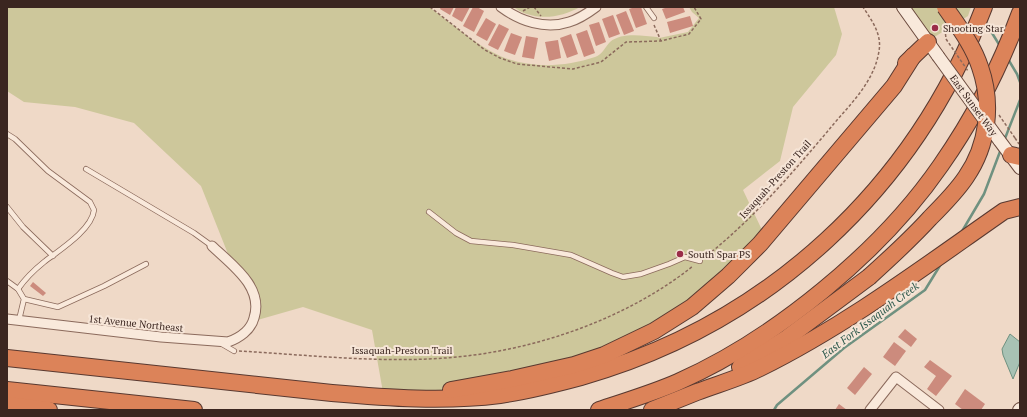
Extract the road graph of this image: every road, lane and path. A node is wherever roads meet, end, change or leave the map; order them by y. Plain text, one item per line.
1 (430, 7) edge
2 (501, 7) edge
3 (530, 7) edge
4 (534, 7) edge
5 (596, 7) edge
6 (646, 7) edge
7 (694, 7) edge
8 (863, 7) edge
9 (903, 7) edge
10 (945, 7) edge
11 (984, 7) edge
12 (519, 12) dead end
13 (1019, 16) edge
14 (540, 18) dead end
15 (654, 18) joint
16 (661, 41) junction
17 (928, 42) junction
18 (7, 134) edge
19 (1015, 138) dead end
20 (1017, 158) edge
21 (86, 169) dead end
22 (7, 207) edge
23 (1017, 207) edge
24 (429, 212) dead end
25 (212, 246) joint
26 (53, 256) junction
27 (700, 261) junction
28 (146, 264) dead end
29 (7, 281) edge
30 (18, 289) junction
31 (24, 299) junction
32 (7, 319) edge
33 (19, 320) junction
34 (220, 343) junction
35 (234, 351) joint
36 (7, 358) edge
37 (7, 390) edge
38 (698, 392) junction
39 (384, 398) junction
40 (7, 406) edge
41 (49, 410) edge
42 (194, 410) edge
43 (599, 410) edge
44 (652, 410) edge
45 (870, 410) edge
46 (939, 410) edge

1 - 16 path
2 - 5 street
3 - 12 path
4 - 14 path
6 - 15 lane
7 - 16 path
8 - 27 path, Issaquah-Preston Trail
9 - 17 main road, East Sunset Way
10 - 38 highway, bridge
11 - 39 highway
13 - 43 highway
15 - 16 path
17 - 20 main road, East Sunset Way, bridge
17 - 39 highway
18 - 26 lane
19 - 20 path
21 - 25 lane
22 - 26 lane
23 - 38 highway
24 - 27 lane
25 - 34 street, 1st Avenue Northeast
26 - 30 lane
27 - 35 path, Issaquah-Preston Trail
28 - 31 lane
29 - 30 lane
30 - 31 lane
31 - 33 lane
32 - 33 street, 1st Avenue Northeast
33 - 34 street, 1st Avenue Northeast
34 - 35 lane
36 - 39 highway
37 - 42 highway
38 - 44 highway
40 - 41 highway
45 - 46 street

